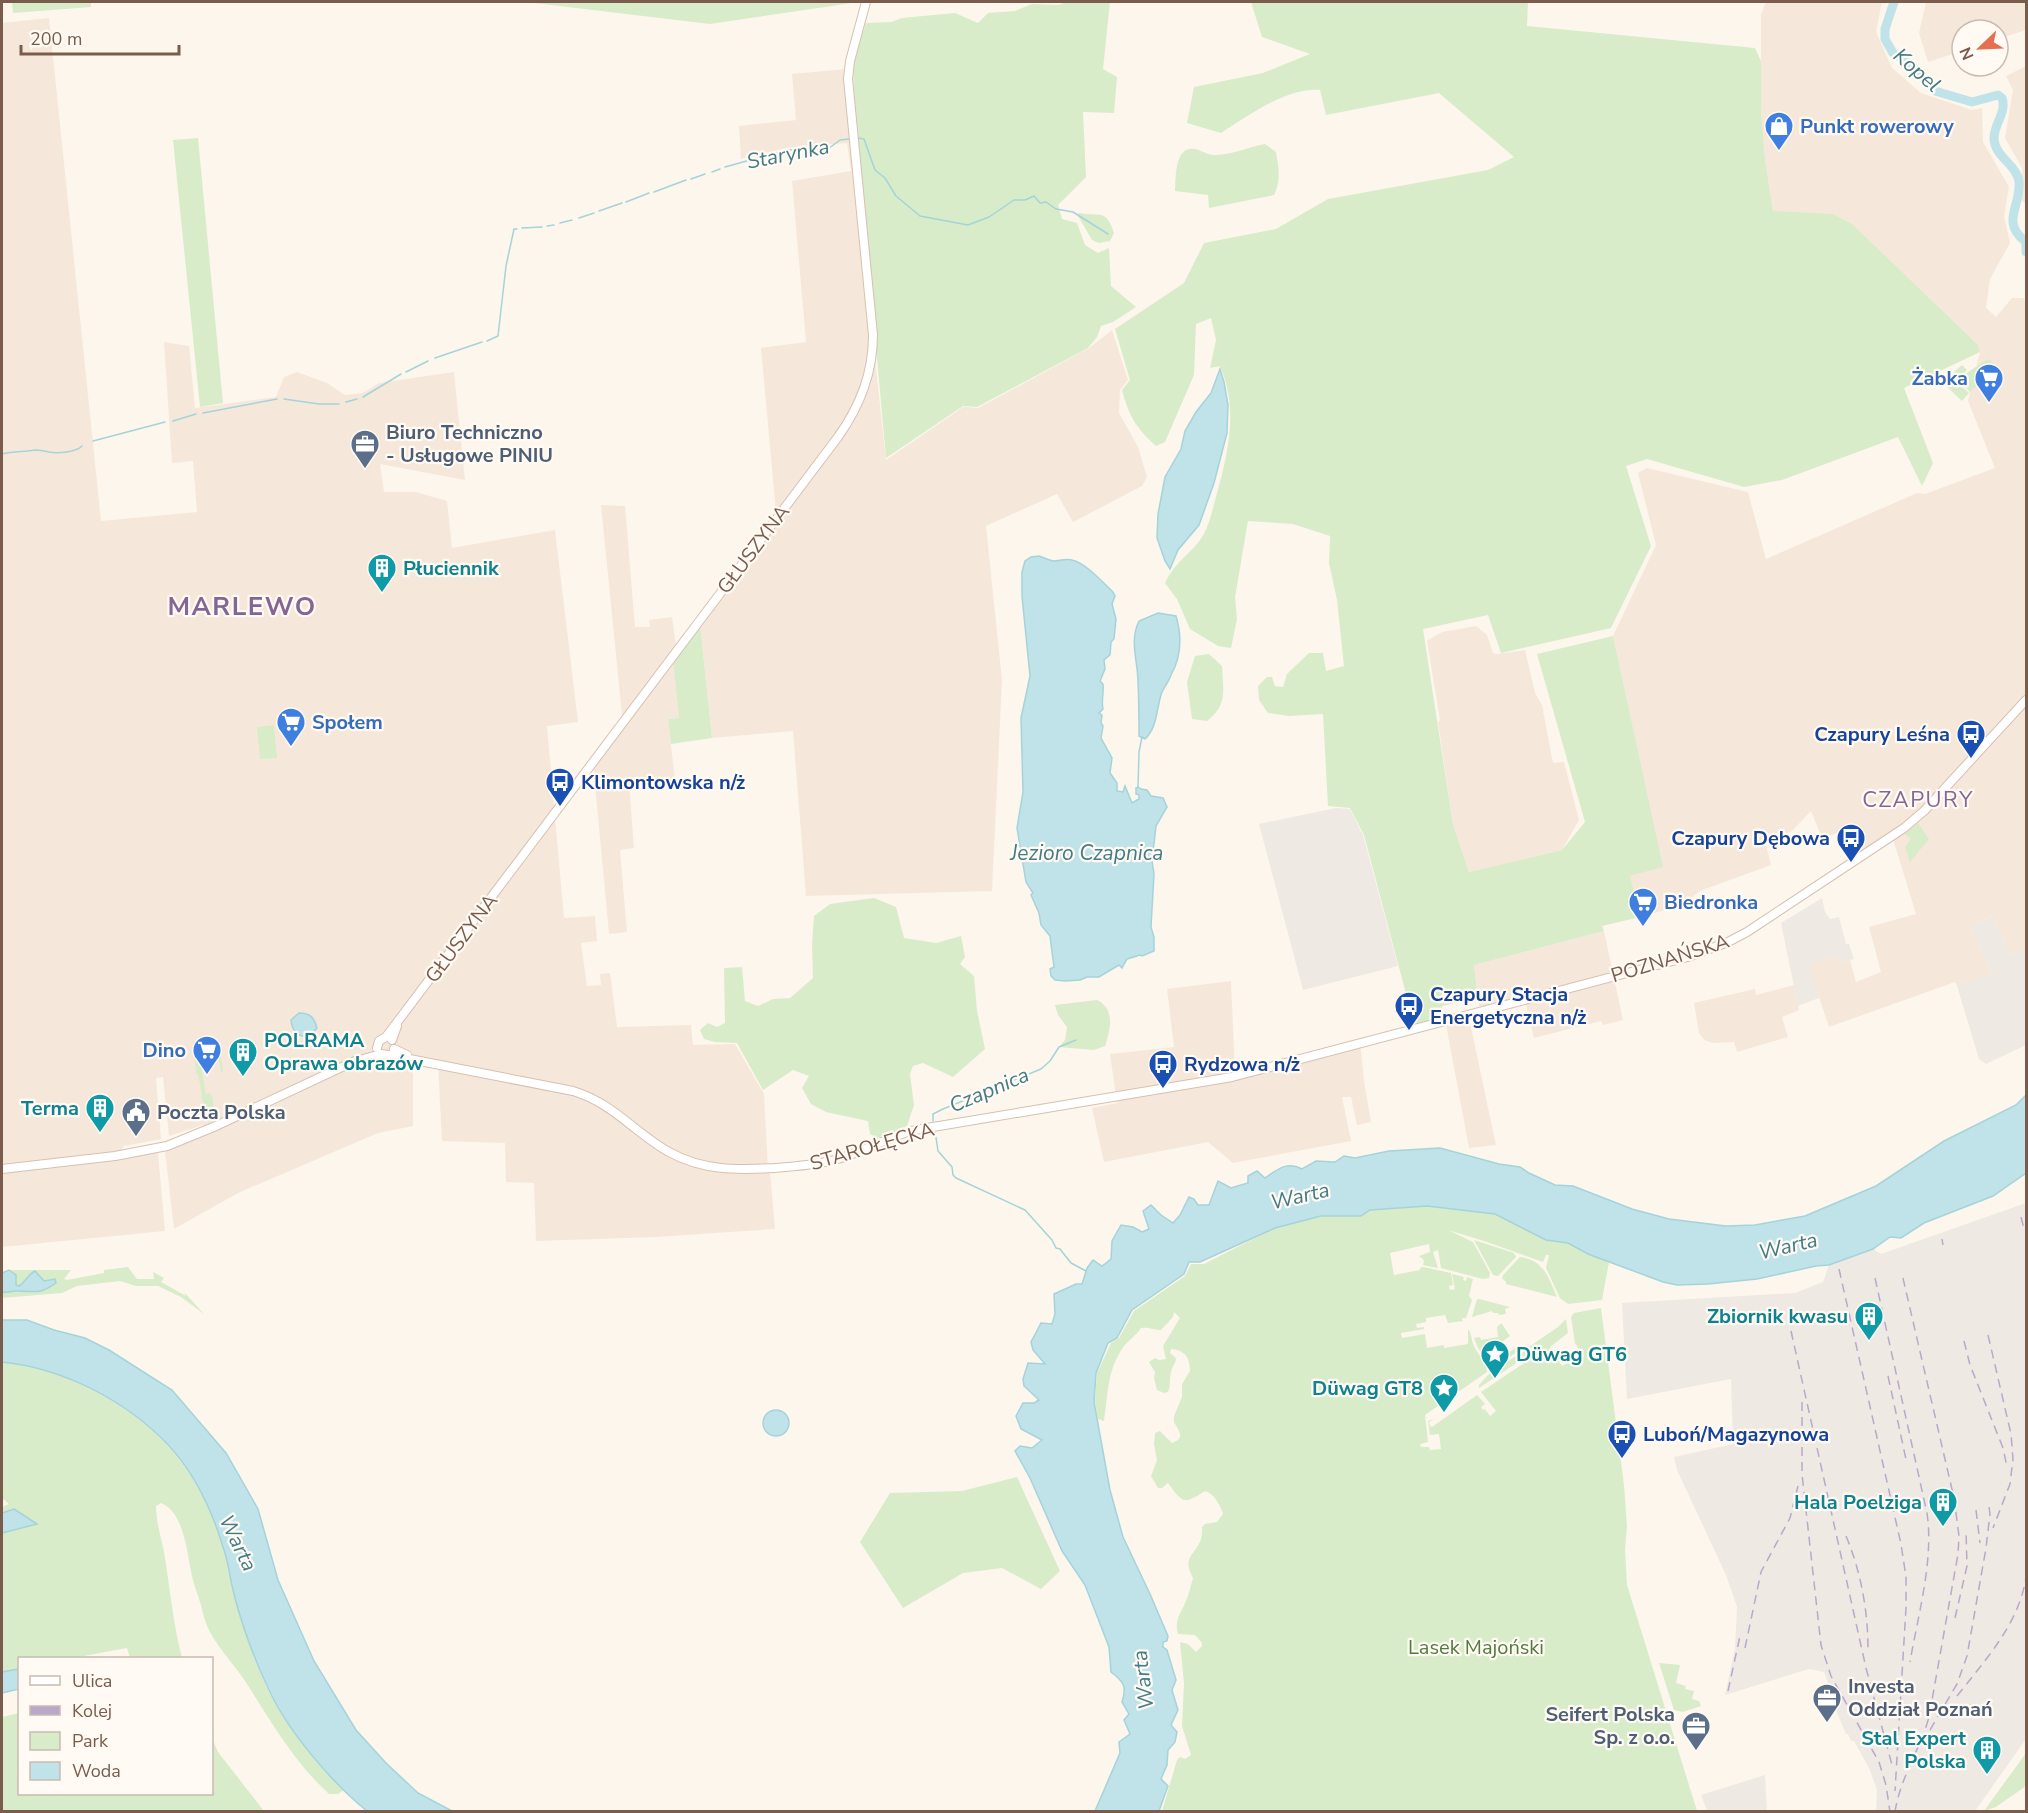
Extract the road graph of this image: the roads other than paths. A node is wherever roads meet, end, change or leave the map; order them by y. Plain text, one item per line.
1 (866, 2) edge
2 (2026, 700) edge
3 (389, 1039) junction
4 (385, 1052) junction
5 (1238, 1076) joint
6 (2, 1169) edge

1 - 3 street, GŁUSZYNA
2 - 5 street, POZNAŃSKA
3 - 4 street
3 - 4 street
4 - 5 street, STAROŁĘCKA
4 - 6 street, STAROŁĘCKA

